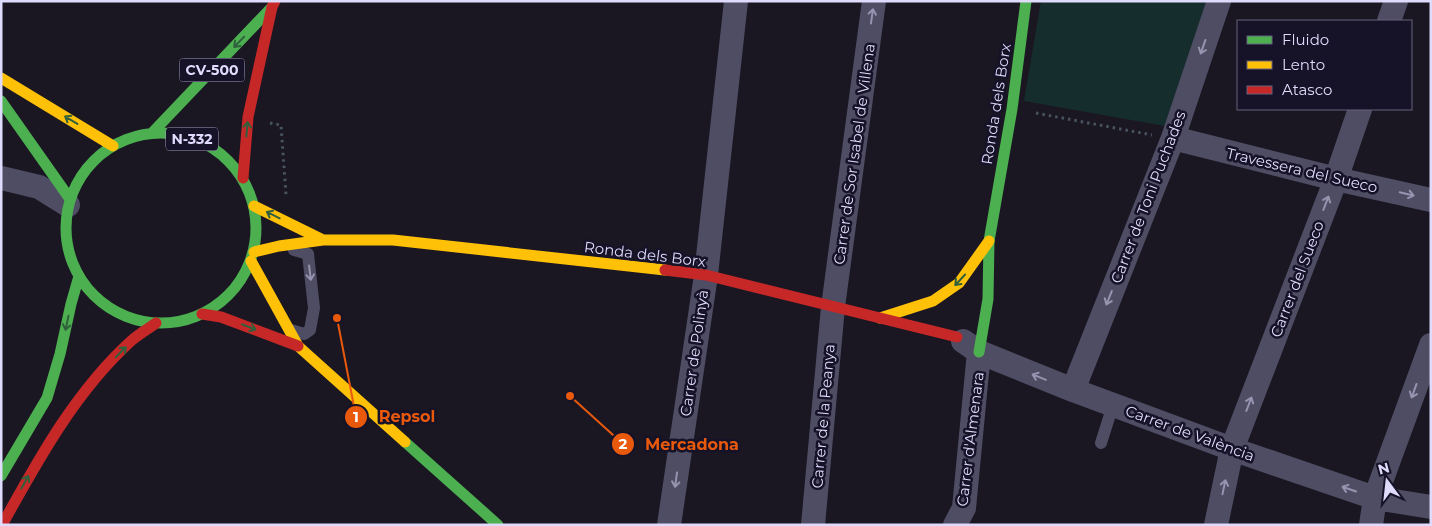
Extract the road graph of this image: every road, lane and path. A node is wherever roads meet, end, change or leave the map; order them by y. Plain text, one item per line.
1 (736, 1) edge
2 (874, 1) edge
3 (1026, 1) edge
4 (1219, 1) edge
5 (1396, 1) edge
6 (274, 4) edge
7 (1390, 20) edge
8 (1, 78) edge
9 (1, 100) edge
10 (1012, 109) junction
11 (1360, 110) edge
12 (265, 121) dead end
13 (152, 133) junction
14 (1173, 138) junction
15 (113, 146) junction
16 (1, 178) edge
17 (243, 178) junction
18 (1336, 178) junction
19 (1431, 200) edge
20 (69, 202) junction
21 (254, 206) junction
22 (287, 222) junction
23 (323, 240) junction
24 (989, 242) junction
25 (279, 246) junction
26 (252, 256) junction
27 (706, 275) junction
28 (79, 276) junction
29 (988, 286) junction
30 (976, 306) dead end
31 (833, 307) junction
32 (202, 314) junction
33 (879, 318) junction
34 (156, 323) junction
35 (288, 329) junction
36 (949, 332) joint
37 (1431, 345) edge
38 (298, 346) junction
39 (980, 352) junction
40 (1072, 390) junction
41 (1113, 405) junction
42 (1101, 443) dead end
43 (1232, 449) junction
44 (1, 476) edge
45 (1375, 498) junction
46 (1431, 506) edge
47 (2, 525) edge
48 (498, 525) edge
49 (669, 525) edge
50 (813, 525) edge
51 (955, 525) edge
52 (1216, 525) edge
53 (1371, 525) edge

1 - 27 street, Carrer de Polinyà
31 -> 2 street, Carrer de Sor Isabel de Villena
3 - 10 main road, Ronda dels Borx
4 -> 14 street, Carrer de Toni Puchades
5 - 7 street
6 -> 13 main road, CV-500
17 -> 6 main road, CV-500
15 -> 8 main road
9 - 20 main road
10 - 14 path
10 - 24 main road, Ronda dels Borx
11 - 18 street, Carrer del Sueco
12 - 22 path
13 - 15 main road, N-332
13 - 17 main road, N-332
14 - 18 street, Travessera del Sueco
14 -> 40 street, Carrer de Toni Puchades
15 - 20 main road, N-332
16 - 20 street
17 - 21 main road, N-332
18 -> 19 street, Travessera del Sueco
43 -> 18 street, Carrer del Sueco
20 - 28 main road, N-332
22 -> 21 main road
21 - 26 main road, N-332
22 - 23 main road
23 - 25 main road, Ronda dels Borx
23 - 27 main road, Ronda dels Borx
24 - 29 main road, Ronda dels Borx
24 -> 33 main road
25 - 26 main road, Ronda dels Borx
25 -> 35 lane
26 - 32 main road, N-332
26 - 35 main road, N-332
27 - 31 main road, Ronda dels Borx
27 -> 49 street, Carrer de Polinyà
28 - 34 main road, N-332
28 -> 44 main road
29 - 30 main road
29 - 39 main road, Ronda dels Borx
31 - 33 main road, Ronda dels Borx
31 - 50 street, Carrer de la Peanya
32 - 34 main road, N-332
32 -> 38 main road, N-332
33 - 36 main road, Ronda dels Borx
47 -> 34 main road
35 - 38 main road, N-332
36 - 39 street, Carrer de València
37 -> 45 street
38 - 48 main road, N-332
40 -> 39 street, Carrer de València
39 - 51 street, Carrer d'Almenara
40 - 41 street, Carrer de València
41 - 42 lane
41 - 43 street, Carrer de València
45 -> 43 street, Carrer de València
52 -> 43 street, Carrer del Sueco
45 - 46 street, Carrer de València
45 - 53 street

